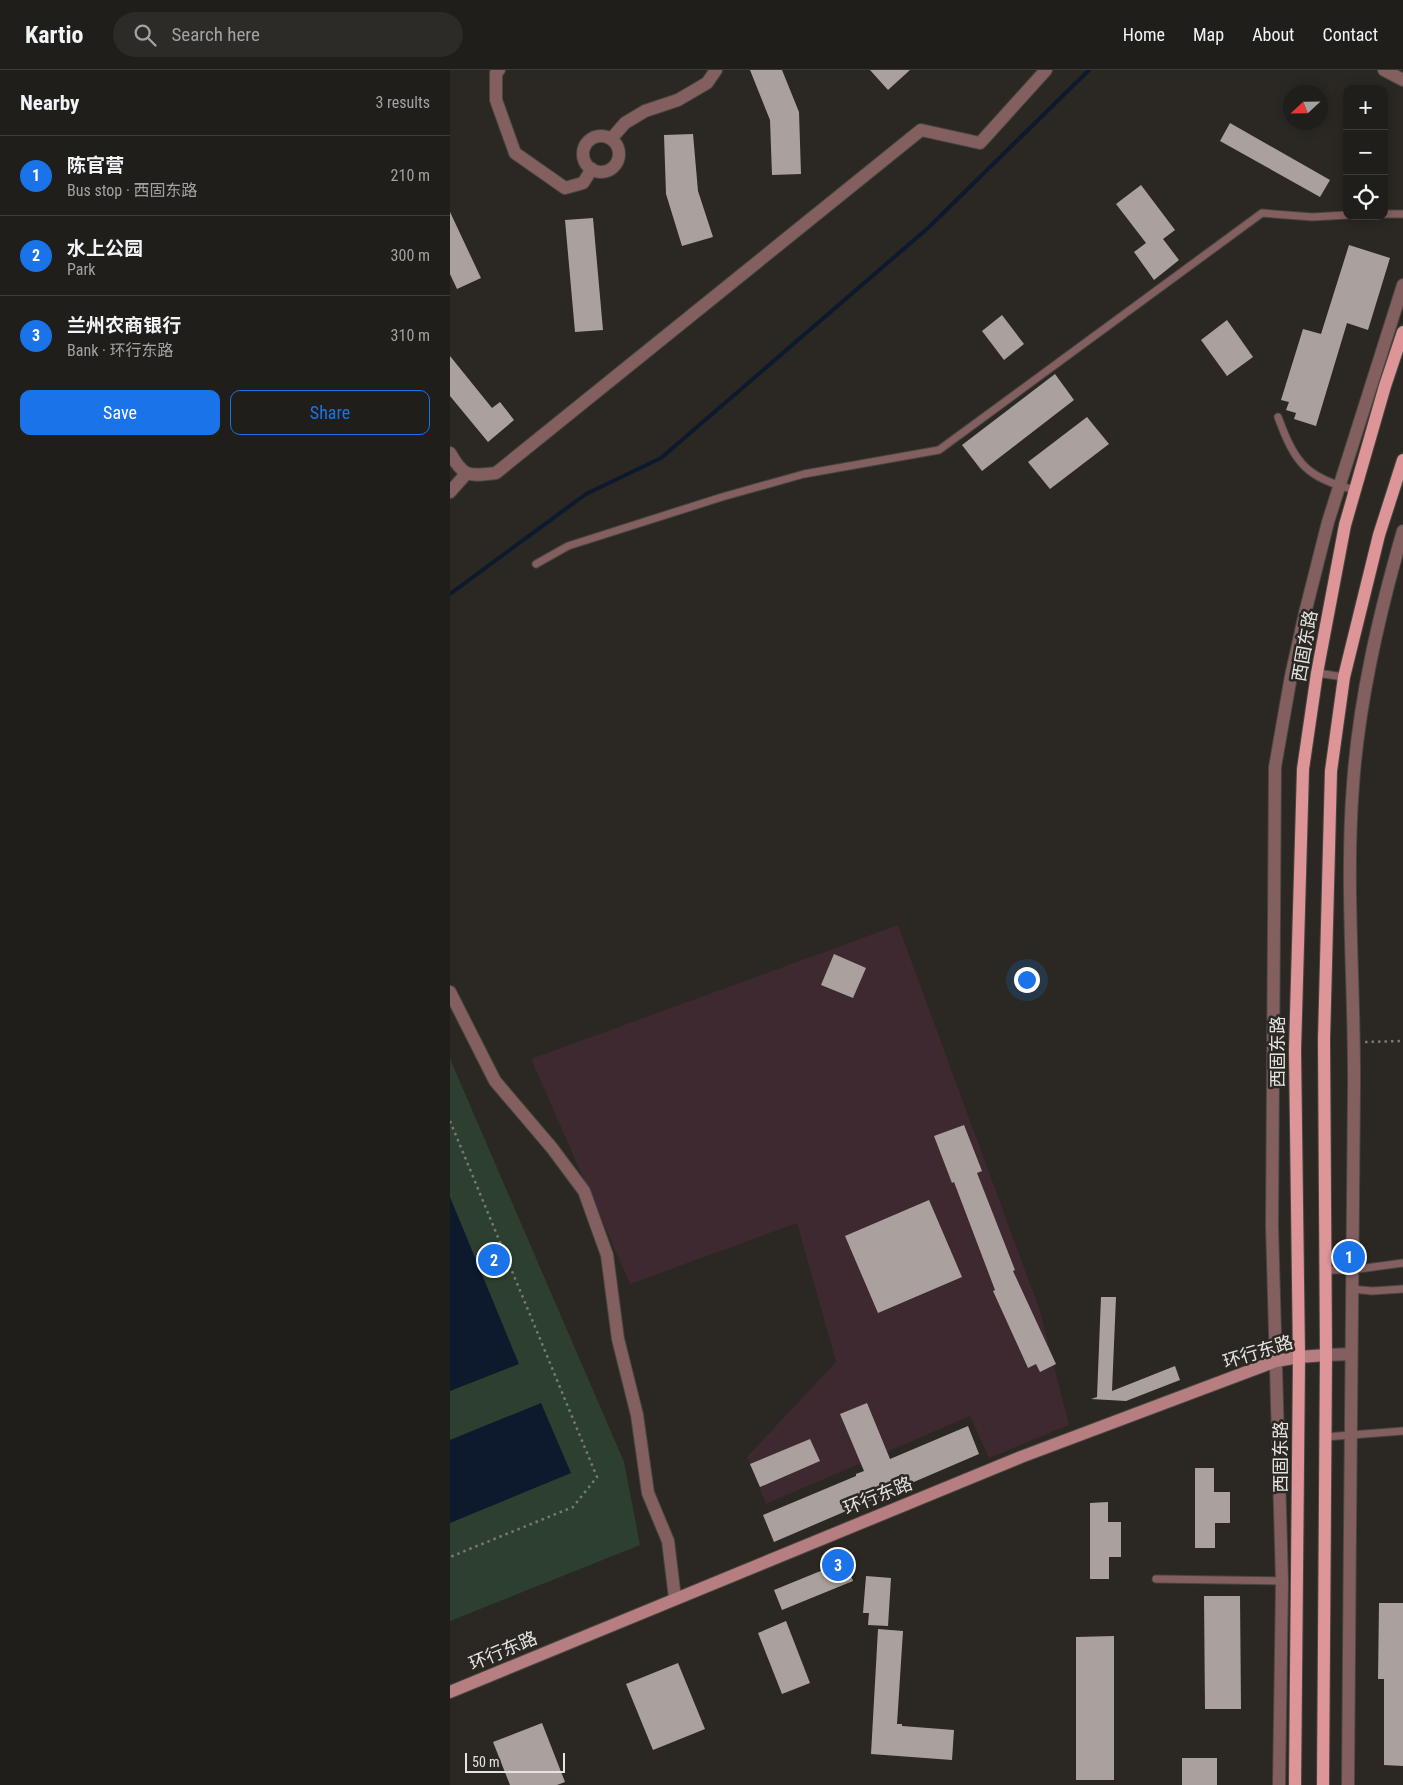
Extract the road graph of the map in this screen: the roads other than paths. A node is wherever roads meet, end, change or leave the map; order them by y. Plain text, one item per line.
1 (499, 70) edge
2 (716, 70) edge
3 (1046, 70) edge
4 (1384, 70) edge
5 (1403, 80) edge
6 (611, 139) junction
7 (592, 170) junction
8 (1388, 214) edge
9 (1403, 214) edge
10 (1343, 215) edge
11 (1403, 284) edge
12 (1403, 332) edge
13 (1278, 417) dead end
14 (450, 453) edge
15 (1403, 460) edge
16 (466, 474) junction
17 (1340, 486) junction
18 (1355, 490) junction
19 (450, 492) edge
20 (1403, 531) edge
21 (536, 564) dead end
22 (1317, 673) junction
23 (1344, 677) junction
24 (450, 992) edge
25 (1403, 1263) edge
26 (1324, 1270) junction
27 (1351, 1270) junction
28 (1351, 1289) junction
29 (1403, 1289) edge
30 (1351, 1354) junction
31 (1326, 1355) junction
32 (1299, 1356) junction
33 (1276, 1361) junction
34 (1403, 1431) edge
35 (1351, 1436) junction
36 (1325, 1437) junction
37 (1156, 1579) dead end
38 (1282, 1581) junction
39 (676, 1598) junction
40 (450, 1692) edge
41 (1279, 1785) edge
42 (1296, 1785) edge
43 (1323, 1785) edge
44 (1348, 1785) edge

1 - 7 street
2 - 6 street
3 - 16 street
4 - 5 street
6 - 7 street
6 - 7 street
8 - 9 lane
10 - 21 lane
11 - 17 street
12 - 18 main road, 西固东路
13 - 17 lane
14 - 16 street
15 - 23 main road
16 - 19 street
17 - 18 lane
17 - 33 street
18 - 22 main road, 西固东路
20 - 27 street
22 - 23 lane
22 - 32 main road, 西固东路
23 - 26 main road
24 - 39 street
25 - 27 lane
26 - 27 lane
26 - 31 main road
27 - 28 street
28 - 29 lane
28 - 30 street
30 - 31 street
30 - 35 street
31 - 32 street, 环行东路
31 - 36 main road
32 - 33 street, 环行东路
32 - 42 main road, 西固东路
33 - 38 street
33 - 39 street, 环行东路
34 - 35 lane
35 - 36 lane
35 - 44 street
36 - 43 main road
37 - 38 lane
38 - 41 street
39 - 40 street, 环行东路

